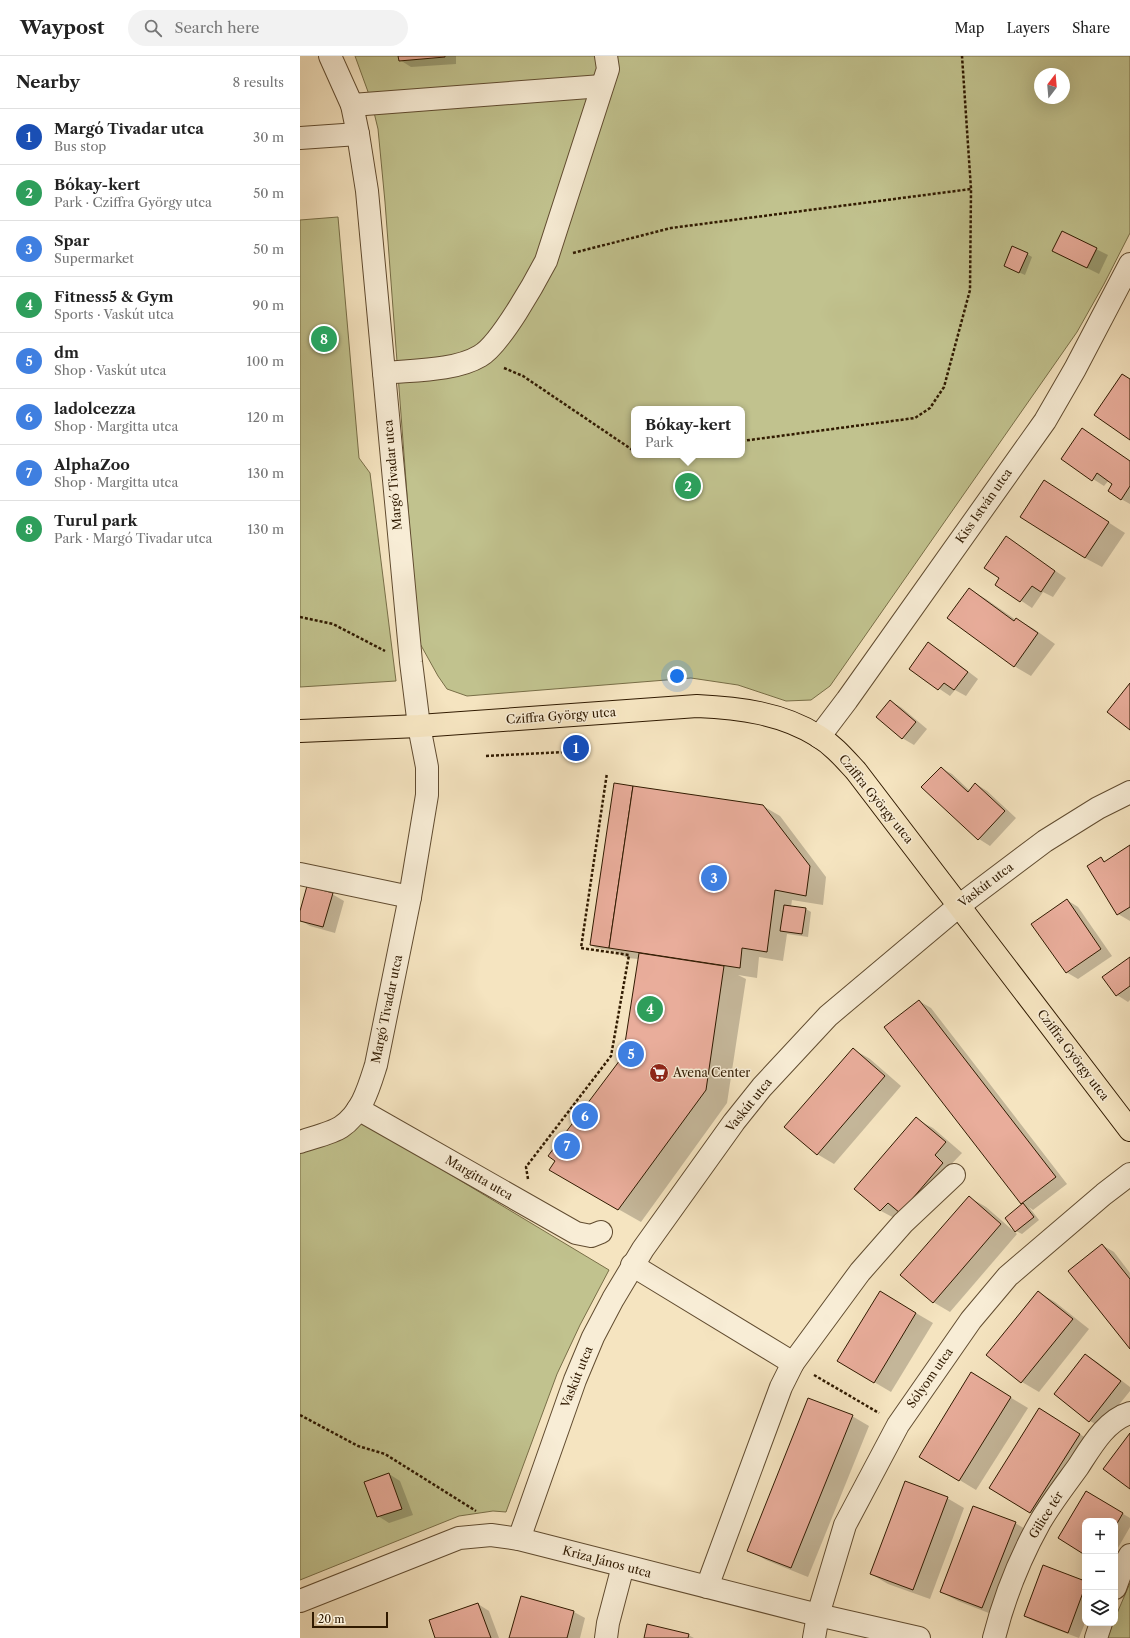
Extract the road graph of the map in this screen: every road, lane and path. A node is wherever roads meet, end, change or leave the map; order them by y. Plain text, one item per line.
1 (330, 56) edge
2 (606, 56) edge
3 (962, 56) edge
4 (602, 86) junction
5 (352, 105) junction
6 (358, 134) junction
7 (300, 138) edge
8 (971, 189) junction
9 (546, 260) junction
10 (1130, 264) edge
11 (480, 356) junction
12 (384, 373) junction
13 (745, 441) edge
14 (631, 449) edge
15 (300, 617) edge
16 (411, 662) junction
17 (419, 726) junction
18 (300, 731) edge
19 (819, 736) junction
20 (583, 751) dead end
21 (486, 756) dead end
22 (607, 773) dead end
23 (1130, 792) edge
24 (300, 874) edge
25 (410, 897) junction
26 (960, 905) junction
27 (358, 1109) junction
28 (1130, 1130) edge
29 (300, 1142) edge
30 (1130, 1174) edge
31 (954, 1176) dead end
32 (533, 1208) junction
33 (601, 1232) dead end
34 (632, 1265) junction
35 (793, 1363) junction
36 (1130, 1413) edge
37 (300, 1415) edge
38 (898, 1424) junction
39 (491, 1535) junction
40 (519, 1539) junction
41 (1130, 1555) edge
42 (623, 1566) junction
43 (1118, 1580) edge
44 (706, 1587) junction
45 (300, 1601) edge
46 (818, 1615) junction
47 (1100, 1626) edge
48 (606, 1638) edge
49 (814, 1638) edge
50 (919, 1638) edge
51 (994, 1638) edge
52 (1096, 1638) edge

1 - 5 street, Margó Tivadar utca
2 - 4 street
3 - 8 path
4 - 5 street
4 - 9 street
5 - 6 street, Margó Tivadar utca
6 - 7 street
6 - 12 street, Margó Tivadar utca
8 - 9 path
8 - 13 path
9 - 11 street
10 - 19 street, Kiss István utca
11 - 12 street
11 - 14 path
12 - 16 street, Margó Tivadar utca
15 - 16 path
16 - 17 street, Margó Tivadar utca
17 - 18 main road, Cziffra György utca
17 - 19 main road, Cziffra György utca
17 - 25 street, Margó Tivadar utca
19 - 26 main road, Cziffra György utca
20 - 21 path
22 - 32 path
23 - 26 street, Vaskút utca
24 - 25 street
25 - 27 street, Margó Tivadar utca
26 - 28 main road, Cziffra György utca
26 - 34 street, Vaskút utca
27 - 29 street, Margó Tivadar utca
27 - 32 street, Margitta utca
30 - 38 street, Sólyom utca
31 - 35 street
32 - 33 street, Margitta utca
34 - 35 street
34 - 40 street, Vaskút utca
35 - 38 path
35 - 44 street
36 - 51 street, Gilice tér
37 - 39 path
38 - 46 street, Sólyom utca
39 - 40 street, Kriza János utca
39 - 45 street, Kriza János utca
40 - 42 street, Kriza János utca
41 - 43 street
42 - 44 street, Kriza János utca
42 - 48 street
44 - 46 street, Kriza János utca
46 - 49 street, Sólyom utca
46 - 50 street, Kriza János utca
47 - 52 street

